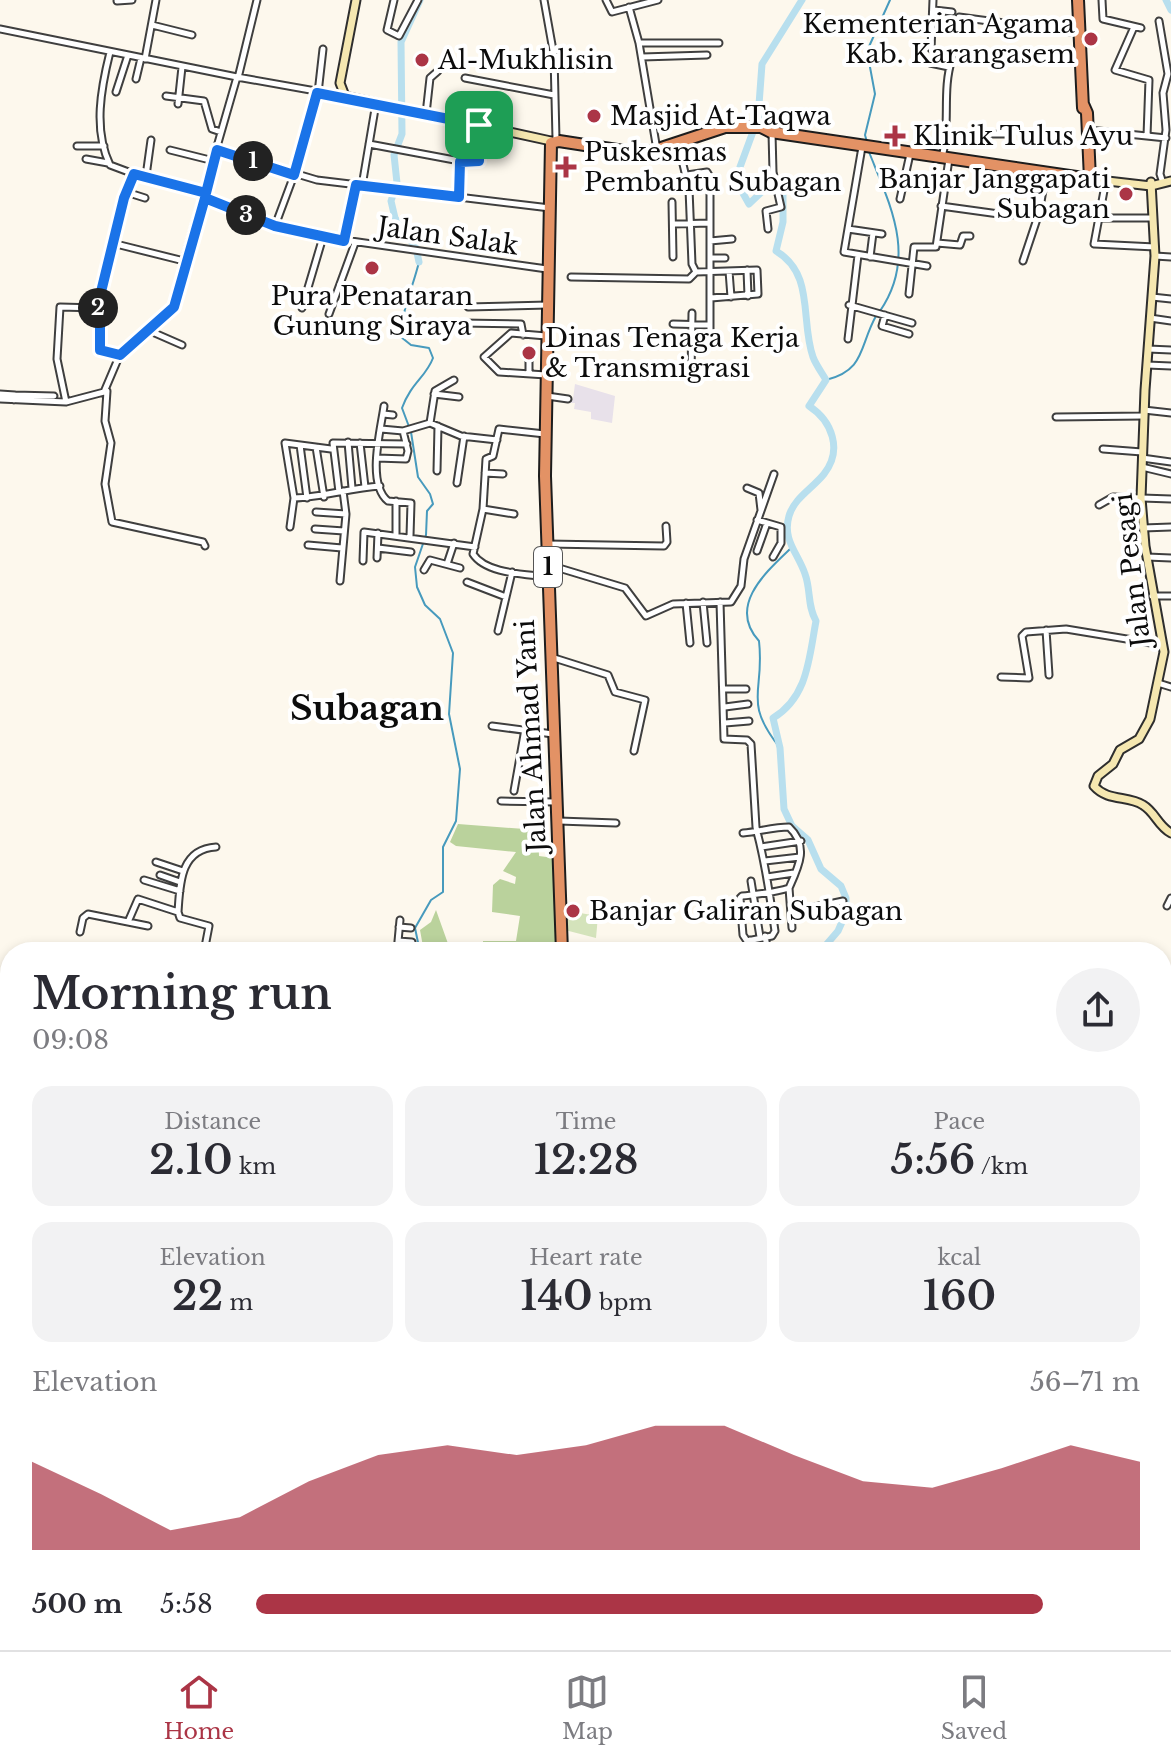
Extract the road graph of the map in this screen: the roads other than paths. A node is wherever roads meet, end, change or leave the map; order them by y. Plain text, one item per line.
1 (132, 0) edge
2 (156, 0) edge
3 (257, 0) edge
4 (356, 0) edge
5 (394, 0) edge
6 (418, 0) edge
7 (544, 0) edge
8 (606, 0) edge
9 (658, 0) edge
10 (933, 0) edge
11 (1078, 0) edge
12 (1102, 0) edge
13 (117, 1) edge
14 (629, 7) junction
15 (934, 10) junction
16 (952, 12) dead end
17 (959, 17) dead end
18 (1159, 21) dead end
19 (152, 25) junction
20 (910, 26) dead end
21 (0, 29) edge
22 (932, 29) junction
23 (1080, 33) junction
24 (192, 35) dead end
25 (639, 43) junction
26 (719, 43) dead end
27 (323, 49) dead end
28 (110, 52) junction
29 (128, 55) junction
30 (707, 55) dead end
31 (642, 57) junction
32 (143, 59) junction
33 (930, 63) dead end
34 (182, 67) junction
35 (949, 67) junction
36 (438, 71) dead end
37 (238, 78) junction
38 (465, 78) dead end
39 (136, 79) dead end
40 (116, 92) dead end
41 (317, 93) junction
42 (554, 95) junction
43 (166, 96) dead end
44 (345, 96) junction
45 (179, 101) junction
46 (376, 103) junction
47 (1083, 104) junction
48 (426, 114) junction
49 (464, 122) junction
50 (479, 125) junction
51 (755, 126) dead end
52 (1089, 130) junction
53 (221, 132) junction
54 (771, 132) joint
55 (946, 134) junction
56 (1010, 134) dead end
57 (1147, 136) junction
58 (1166, 138) junction
59 (151, 140) dead end
60 (678, 143) junction
61 (369, 144) junction
62 (556, 144) junction
63 (870, 145) junction
64 (77, 146) dead end
65 (104, 146) junction
66 (170, 150) dead end
67 (217, 150) junction
68 (657, 151) junction
69 (911, 153) junction
70 (946, 156) junction
71 (86, 159) dead end
72 (973, 160) junction
73 (214, 161) junction
74 (460, 162) junction
75 (109, 163) junction
76 (773, 172) junction
77 (1046, 173) junction
78 (134, 174) junction
79 (294, 175) junction
80 (687, 175) junction
81 (146, 176) junction
82 (1087, 176) junction
83 (1106, 180) junction
84 (1165, 183) edge
85 (1151, 184) junction
86 (359, 185) junction
87 (754, 190) dead end
88 (126, 192) junction
89 (206, 196) junction
90 (459, 197) junction
91 (145, 198) dead end
92 (900, 199) dead end
93 (672, 202) dead end
94 (941, 206) junction
95 (552, 208) junction
96 (1037, 214) junction
97 (1101, 218) junction
98 (1153, 218) junction
99 (692, 223) junction
100 (709, 223) junction
101 (673, 224) junction
102 (275, 226) junction
103 (768, 229) dead end
104 (848, 229) junction
105 (873, 233) junction
106 (882, 234) dead end
107 (970, 236) dead end
108 (323, 237) junction
109 (732, 239) dead end
110 (344, 241) junction
111 (710, 241) junction
112 (112, 243) junction
113 (355, 243) junction
114 (936, 245) junction
115 (1155, 252) junction
116 (858, 255) junction
117 (673, 257) dead end
118 (870, 257) junction
119 (1171, 257) edge
120 (711, 258) junction
121 (725, 258) dead end
122 (184, 261) junction
123 (1023, 261) dead end
124 (912, 265) junction
125 (927, 266) dead end
126 (549, 269) junction
127 (747, 270) junction
128 (729, 271) junction
129 (696, 272) junction
130 (712, 272) junction
131 (571, 277) dead end
132 (909, 294) dead end
133 (748, 296) junction
134 (731, 297) junction
135 (1152, 297) junction
136 (711, 298) junction
137 (1171, 299) edge
138 (549, 305) junction
139 (849, 305) junction
140 (468, 307) dead end
141 (98, 308) junction
142 (302, 308) dead end
143 (692, 313) dead end
144 (329, 314) dead end
145 (885, 315) junction
146 (1150, 318) junction
147 (1171, 321) edge
148 (461, 323) dead end
149 (912, 323) dead end
150 (673, 324) dead end
151 (693, 326) junction
152 (150, 331) junction
153 (909, 334) dead end
154 (523, 335) junction
155 (548, 337) junction
156 (848, 339) dead end
157 (182, 345) dead end
158 (1148, 349) junction
159 (1171, 350) edge
160 (120, 355) junction
161 (529, 361) dead end
162 (1147, 365) junction
163 (1171, 366) edge
164 (529, 373) junction
165 (547, 375) junction
166 (691, 375) dead end
167 (454, 380) dead end
168 (107, 390) junction
169 (434, 394) junction
170 (54, 396) dead end
171 (546, 396) junction
172 (0, 397) edge
173 (14, 397) junction
174 (459, 397) dead end
175 (568, 399) dead end
176 (66, 402) junction
177 (384, 406) dead end
178 (1144, 413) junction
179 (1171, 413) edge
180 (383, 414) junction
181 (393, 415) dead end
182 (1056, 417) dead end
183 (430, 423) junction
184 (438, 426) junction
185 (381, 429) junction
186 (404, 431) junction
187 (546, 434) junction
188 (464, 436) junction
189 (497, 440) junction
190 (348, 442) junction
191 (360, 443) junction
192 (375, 443) junction
193 (407, 444) junction
194 (300, 445) junction
195 (316, 447) junction
196 (331, 449) junction
197 (1103, 449) dead end
198 (1142, 455) junction
199 (377, 458) junction
200 (1171, 462) edge
201 (1142, 467) junction
202 (437, 471) dead end
203 (485, 473) junction
204 (503, 474) dead end
205 (774, 474) dead end
206 (1171, 474) edge
207 (457, 483) dead end
208 (380, 486) junction
209 (365, 487) junction
210 (352, 488) junction
211 (747, 488) dead end
212 (341, 492) junction
213 (324, 497) junction
214 (294, 498) junction
215 (307, 498) junction
216 (1141, 498) junction
217 (1171, 499) edge
218 (396, 501) junction
219 (1099, 505) dead end
220 (483, 509) junction
221 (761, 511) junction
222 (316, 512) dead end
223 (346, 514) junction
224 (514, 514) dead end
225 (757, 520) junction
226 (767, 523) junction
227 (666, 526) dead end
228 (290, 527) dead end
229 (1171, 527) edge
230 (1143, 528) junction
231 (315, 529) dead end
232 (344, 531) junction
233 (378, 533) junction
234 (396, 535) junction
235 (410, 536) junction
236 (454, 543) junction
237 (547, 544) junction
238 (308, 545) dead end
239 (205, 546) dead end
240 (475, 547) junction
241 (342, 548) junction
242 (378, 548) junction
243 (757, 551) dead end
244 (411, 552) dead end
245 (773, 557) dead end
246 (1146, 557) junction
247 (377, 558) dead end
248 (1171, 558) edge
249 (363, 561) dead end
250 (447, 564) junction
251 (548, 565) junction
252 (460, 568) dead end
253 (424, 570) dead end
254 (512, 572) junction
255 (547, 577) junction
256 (340, 581) dead end
257 (467, 582) dead end
258 (1152, 596) junction
259 (1171, 596) edge
260 (506, 597) junction
261 (703, 602) junction
262 (720, 602) junction
263 (686, 603) junction
264 (1046, 630) junction
265 (498, 631) dead end
266 (690, 643) dead end
267 (707, 643) dead end
268 (1164, 645) junction
269 (550, 657) junction
270 (1166, 662) edge
271 (1049, 675) dead end
272 (1001, 677) dead end
273 (1158, 683) junction
274 (1171, 687) edge
275 (724, 689) junction
276 (746, 689) dead end
277 (748, 704) dead end
278 (725, 707) junction
279 (749, 721) dead end
280 (725, 723) junction
281 (492, 726) dead end
282 (525, 729) junction
283 (554, 735) junction
284 (634, 751) dead end
285 (514, 791) dead end
286 (501, 801) dead end
287 (557, 802) junction
288 (558, 821) junction
289 (616, 823) dead end
290 (757, 832) junction
291 (743, 833) dead end
292 (1171, 833) edge
293 (801, 841) junction
294 (216, 847) dead end
295 (761, 847) junction
296 (800, 857) junction
297 (765, 861) junction
298 (156, 862) dead end
299 (183, 871) junction
300 (795, 873) junction
301 (160, 875) dead end
302 (767, 877) junction
303 (144, 880) dead end
304 (751, 881) dead end
305 (180, 882) junction
306 (789, 888) junction
307 (180, 891) junction
308 (769, 892) junction
309 (754, 895) junction
310 (1171, 898) edge
311 (843, 901) dead end
312 (1167, 906) dead end
313 (178, 912) junction
314 (791, 912) junction
315 (128, 922) junction
316 (148, 926) dead end
317 (411, 928) dead end
318 (792, 928) dead end
319 (80, 932) dead end
320 (763, 937) junction
321 (750, 940) joint
322 (398, 941) joint
323 (206, 942) edge
324 (412, 942) dead end
325 (562, 942) edge
326 (765, 942) edge

1 - 13 street
2 - 19 street
3 - 37 street
4 - 44 street
5 - 6 street
7 - 42 street
8 - 14 street
9 - 14 street
10 - 15 street
11 - 23 highway
12 - 57 street
14 - 25 street
15 - 16 street
15 - 22 street
17 - 23 street
18 - 58 street
19 - 24 street
19 - 32 street
20 - 22 street
21 - 28 street
22 - 35 street
23 - 47 highway
25 - 26 street
25 - 31 street
27 - 41 street
28 - 29 street
28 - 65 street
29 - 32 street
29 - 40 street
30 - 31 street
31 - 68 street
32 - 34 street
32 - 39 street
33 - 35 street
34 - 37 street
34 - 45 street
35 - 55 street
36 - 48 street
37 - 41 street
37 - 53 street
38 - 42 street
41 - 44 street
41 - 79 street
42 - 62 street
43 - 45 street
44 - 46 street
45 - 53 street
46 - 48 street
46 - 61 street
47 - 52 highway
47 - 82 highway
48 - 49 street
49 - 50 street
49 - 74 street
50 - 62 street
50 - 74 street
51 - 60 highway
52 - 57 street
52 - 82 highway
53 - 67 street
54 - 63 highway
54 - 76 street
55 - 56 street
55 - 70 street
57 - 58 street
58 - 84 street
59 - 81 street
60 - 68 highway
60 - 80 street
61 - 74 street
61 - 86 street
62 - 68 highway
62 - 95 highway, Jalan Ahmad Yani / 1
63 - 69 highway
63 - 70 highway
63 - 104 street
64 - 65 street
65 - 75 street
66 - 73 street
67 - 73 street
67 - 79 street
69 - 70 highway
69 - 92 street
70 - 72 highway
70 - 94 street
71 - 75 street, Jalan Salak
72 - 77 highway
72 - 82 highway
73 - 89 street
74 - 90 street
75 - 78 street, Jalan Salak
76 - 87 street
76 - 103 street
77 - 82 highway
77 - 96 street
78 - 81 street, Jalan Salak
78 - 88 street
79 - 86 street
79 - 102 street
80 - 99 street
80 - 100 street
81 - 89 street, Jalan Salak
82 - 83 street
82 - 85 street
83 - 85 street
83 - 97 street
84 - 85 street
85 - 98 street, Jalan Pesagi
86 - 90 street
86 - 110 street
88 - 91 street
88 - 112 street
89 - 102 street, Jalan Salak
89 - 122 street
90 - 95 street
93 - 101 street
94 - 96 street
94 - 114 street
95 - 126 highway, Jalan Ahmad Yani / 1
96 - 123 street
97 - 98 street
97 - 115 street
98 - 115 street, Jalan Pesagi
99 - 100 street
99 - 101 street
99 - 129 street
100 - 111 street
101 - 117 street
102 - 108 street, Jalan Salak
104 - 105 street
104 - 116 street
105 - 106 street
105 - 118 street
107 - 114 street
108 - 110 street, Jalan Salak
108 - 142 street
109 - 111 street
110 - 113 street, Jalan Salak
111 - 120 street
112 - 122 street
112 - 141 street
113 - 126 street, Jalan Salak
113 - 144 street
114 - 124 street
115 - 119 street
115 - 135 street, Jalan Pesagi
116 - 118 street
116 - 139 street
118 - 124 street
120 - 121 street
120 - 130 street
122 - 152 street
124 - 125 street
124 - 132 street
126 - 138 highway, Jalan Ahmad Yani / 1
127 - 128 street
127 - 133 street
127 - 133 street
128 - 130 street
128 - 134 street
129 - 130 street
129 - 131 street
130 - 136 street
133 - 134 street
134 - 136 street
135 - 137 street
135 - 146 street, Jalan Pesagi
136 - 151 street
138 - 140 street
138 - 155 highway, Jalan Ahmad Yani / 1
139 - 145 street
139 - 156 street
141 - 160 street
141 - 176 street
143 - 151 street
145 - 149 street
145 - 153 street
146 - 147 street
146 - 158 street, Jalan Pesagi
148 - 154 street
150 - 151 street
151 - 166 street
152 - 157 street
152 - 160 street
154 - 155 street
154 - 164 street
155 - 165 highway, Jalan Ahmad Yani / 1
158 - 159 street
158 - 162 street, Jalan Pesagi
160 - 168 street
161 - 164 street
162 - 163 street
162 - 178 street, Jalan Pesagi
164 - 165 street
165 - 171 highway, Jalan Ahmad Yani / 1
167 - 169 street
168 - 176 street
168 - 239 street
169 - 174 street
169 - 183 street
170 - 173 street
171 - 175 street
171 - 187 highway, Jalan Ahmad Yani / 1
172 - 173 street
173 - 176 street
177 - 180 street
178 - 179 street
178 - 182 street
178 - 198 street, Jalan Pesagi
180 - 181 street
180 - 185 street
183 - 184 street
183 - 186 street
184 - 188 street
184 - 202 street
185 - 186 street
185 - 192 street
186 - 193 street
187 - 189 street
187 - 237 highway, Jalan Ahmad Yani / 1
188 - 189 street
188 - 207 street
189 - 203 street
190 - 191 street
190 - 196 street
190 - 210 street
191 - 192 street
191 - 209 street
192 - 193 street
192 - 199 street
193 - 199 street
194 - 195 street
194 - 214 street
194 - 215 street
195 - 196 street
195 - 213 street
196 - 212 street
197 - 198 street
198 - 200 street
198 - 201 street, Jalan Pesagi
199 - 208 street
201 - 206 street
201 - 216 street, Jalan Pesagi
203 - 204 street
203 - 220 street
205 - 221 street
208 - 209 street
208 - 218 street
209 - 210 street
210 - 212 street
211 - 221 street
212 - 213 street
212 - 223 street
213 - 215 street
214 - 215 street
214 - 228 street
216 - 217 street
216 - 219 street
216 - 230 street, Jalan Pesagi
218 - 234 street
218 - 235 street
220 - 224 street
220 - 240 street
221 - 225 street
222 - 223 street
223 - 232 street
225 - 226 street
225 - 262 street
226 - 243 street
226 - 245 street
227 - 237 street
229 - 230 street
230 - 246 street, Jalan Pesagi
231 - 232 street
232 - 241 street
233 - 234 street
233 - 242 street
233 - 249 street
234 - 235 street
235 - 236 street
236 - 240 street
236 - 250 street
237 - 251 highway, Jalan Ahmad Yani / 1
238 - 241 street
240 - 254 street
241 - 256 street
242 - 244 street
242 - 247 street
246 - 248 street
246 - 258 street, Jalan Pesagi
250 - 252 street
250 - 253 street
251 - 255 highway, Jalan Ahmad Yani / 1
251 - 263 street
254 - 255 street
254 - 260 street
255 - 269 highway, Jalan Ahmad Yani / 1
257 - 260 street
258 - 259 street
258 - 268 street, Jalan Pesagi
260 - 265 street
261 - 262 street
261 - 263 street
261 - 267 street
262 - 275 street
263 - 266 street
264 - 268 street
264 - 271 street
264 - 272 street
268 - 270 street, Jalan Pesagi
269 - 283 highway, Jalan Ahmad Yani / 1
269 - 284 street
270 - 273 street, Jalan Pesagi
273 - 274 street
273 - 292 street, Jalan Pesagi
275 - 276 street
275 - 278 street
277 - 278 street
278 - 280 street
279 - 280 street
280 - 290 street
281 - 282 street
282 - 283 street
282 - 285 street
283 - 287 highway, Jalan Ahmad Yani / 1
286 - 287 street
287 - 288 highway, Jalan Ahmad Yani / 1
288 - 289 street
288 - 325 highway, Jalan Ahmad Yani / 1
290 - 291 street
290 - 293 street
290 - 295 street
293 - 295 street
293 - 296 street
294 - 299 street
295 - 297 street
296 - 297 street
296 - 300 street
297 - 302 street
298 - 299 street
299 - 305 street
300 - 302 street
300 - 306 street
301 - 305 street
302 - 308 street
303 - 307 street
304 - 309 street
305 - 307 street
306 - 308 street
306 - 314 street
307 - 313 street
308 - 309 street
308 - 320 street
309 - 320 street
309 - 321 street
310 - 312 street
311 - 314 street
313 - 315 street
313 - 323 street
314 - 318 street
315 - 316 street
315 - 319 street
317 - 322 street
320 - 321 street
320 - 326 street
322 - 324 street

